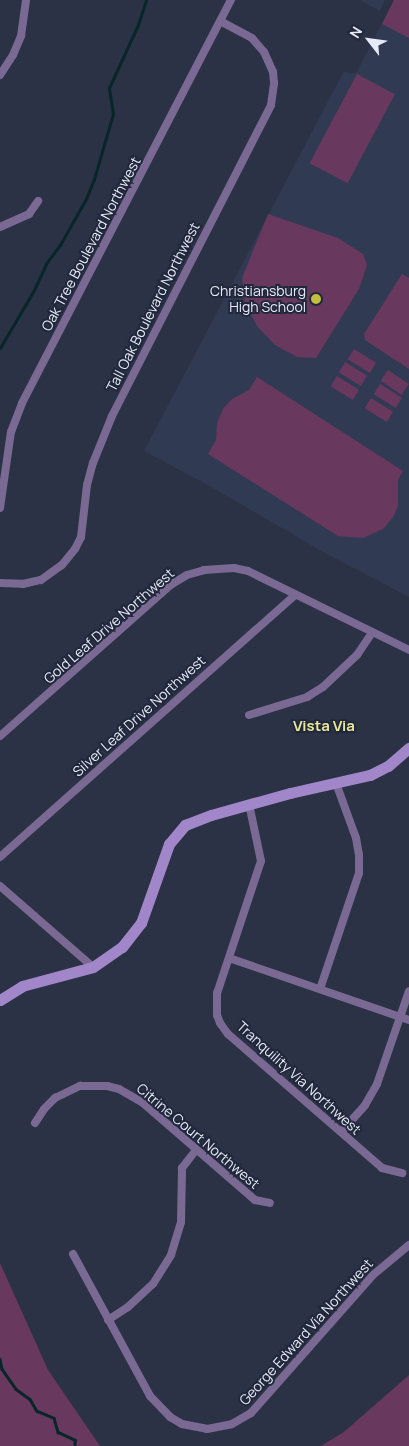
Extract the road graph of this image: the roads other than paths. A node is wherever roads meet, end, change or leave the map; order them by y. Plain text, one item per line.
1 (26, 0) edge
2 (231, 0) edge
3 (220, 21) junction
4 (0, 76) edge
5 (38, 201) dead end
6 (0, 227) edge
7 (0, 508) edge
8 (0, 582) edge
9 (295, 595) junction
10 (372, 633) junction
11 (409, 650) edge
12 (249, 715) dead end
13 (0, 724) edge
14 (3, 734) edge
15 (409, 748) edge
16 (336, 783) junction
17 (249, 804) junction
18 (0, 857) edge
19 (0, 886) edge
20 (229, 958) junction
21 (93, 967) junction
22 (320, 990) junction
23 (409, 991) edge
24 (0, 1000) edge
25 (400, 1017) junction
26 (409, 1020) edge
27 (35, 1123) dead end
28 (340, 1132) junction
29 (196, 1150) junction
30 (402, 1173) dead end
31 (270, 1203) dead end
32 (409, 1245) edge
33 (73, 1254) dead end
34 (108, 1320) junction

1 - 4 street
2 - 3 street, Oak Tree Boulevard Northwest
3 - 7 street, Oak Tree Boulevard Northwest
3 - 8 street, Tall Oak Boulevard Northwest
5 - 6 street
9 - 10 street, Gold Leaf Drive Northwest
9 - 14 street, Gold Leaf Drive Northwest
9 - 18 street, Silver Leaf Drive Northwest
10 - 11 street, Gold Leaf Drive Northwest
10 - 12 street
13 - 14 street
15 - 16 street
16 - 17 street
16 - 22 street
17 - 20 street, Tranquility Via Northwest
17 - 21 street
19 - 21 street
20 - 22 street
20 - 28 street, Tranquility Via Northwest
21 - 24 street
22 - 25 street
23 - 25 street
25 - 26 street
25 - 28 street
27 - 29 street, Citrine Court Northwest
28 - 30 street, Tranquility Via Northwest
29 - 31 street, Citrine Court Northwest
29 - 34 street
32 - 34 street, George Edward Via Northwest
33 - 34 street, George Edward Via Northwest

